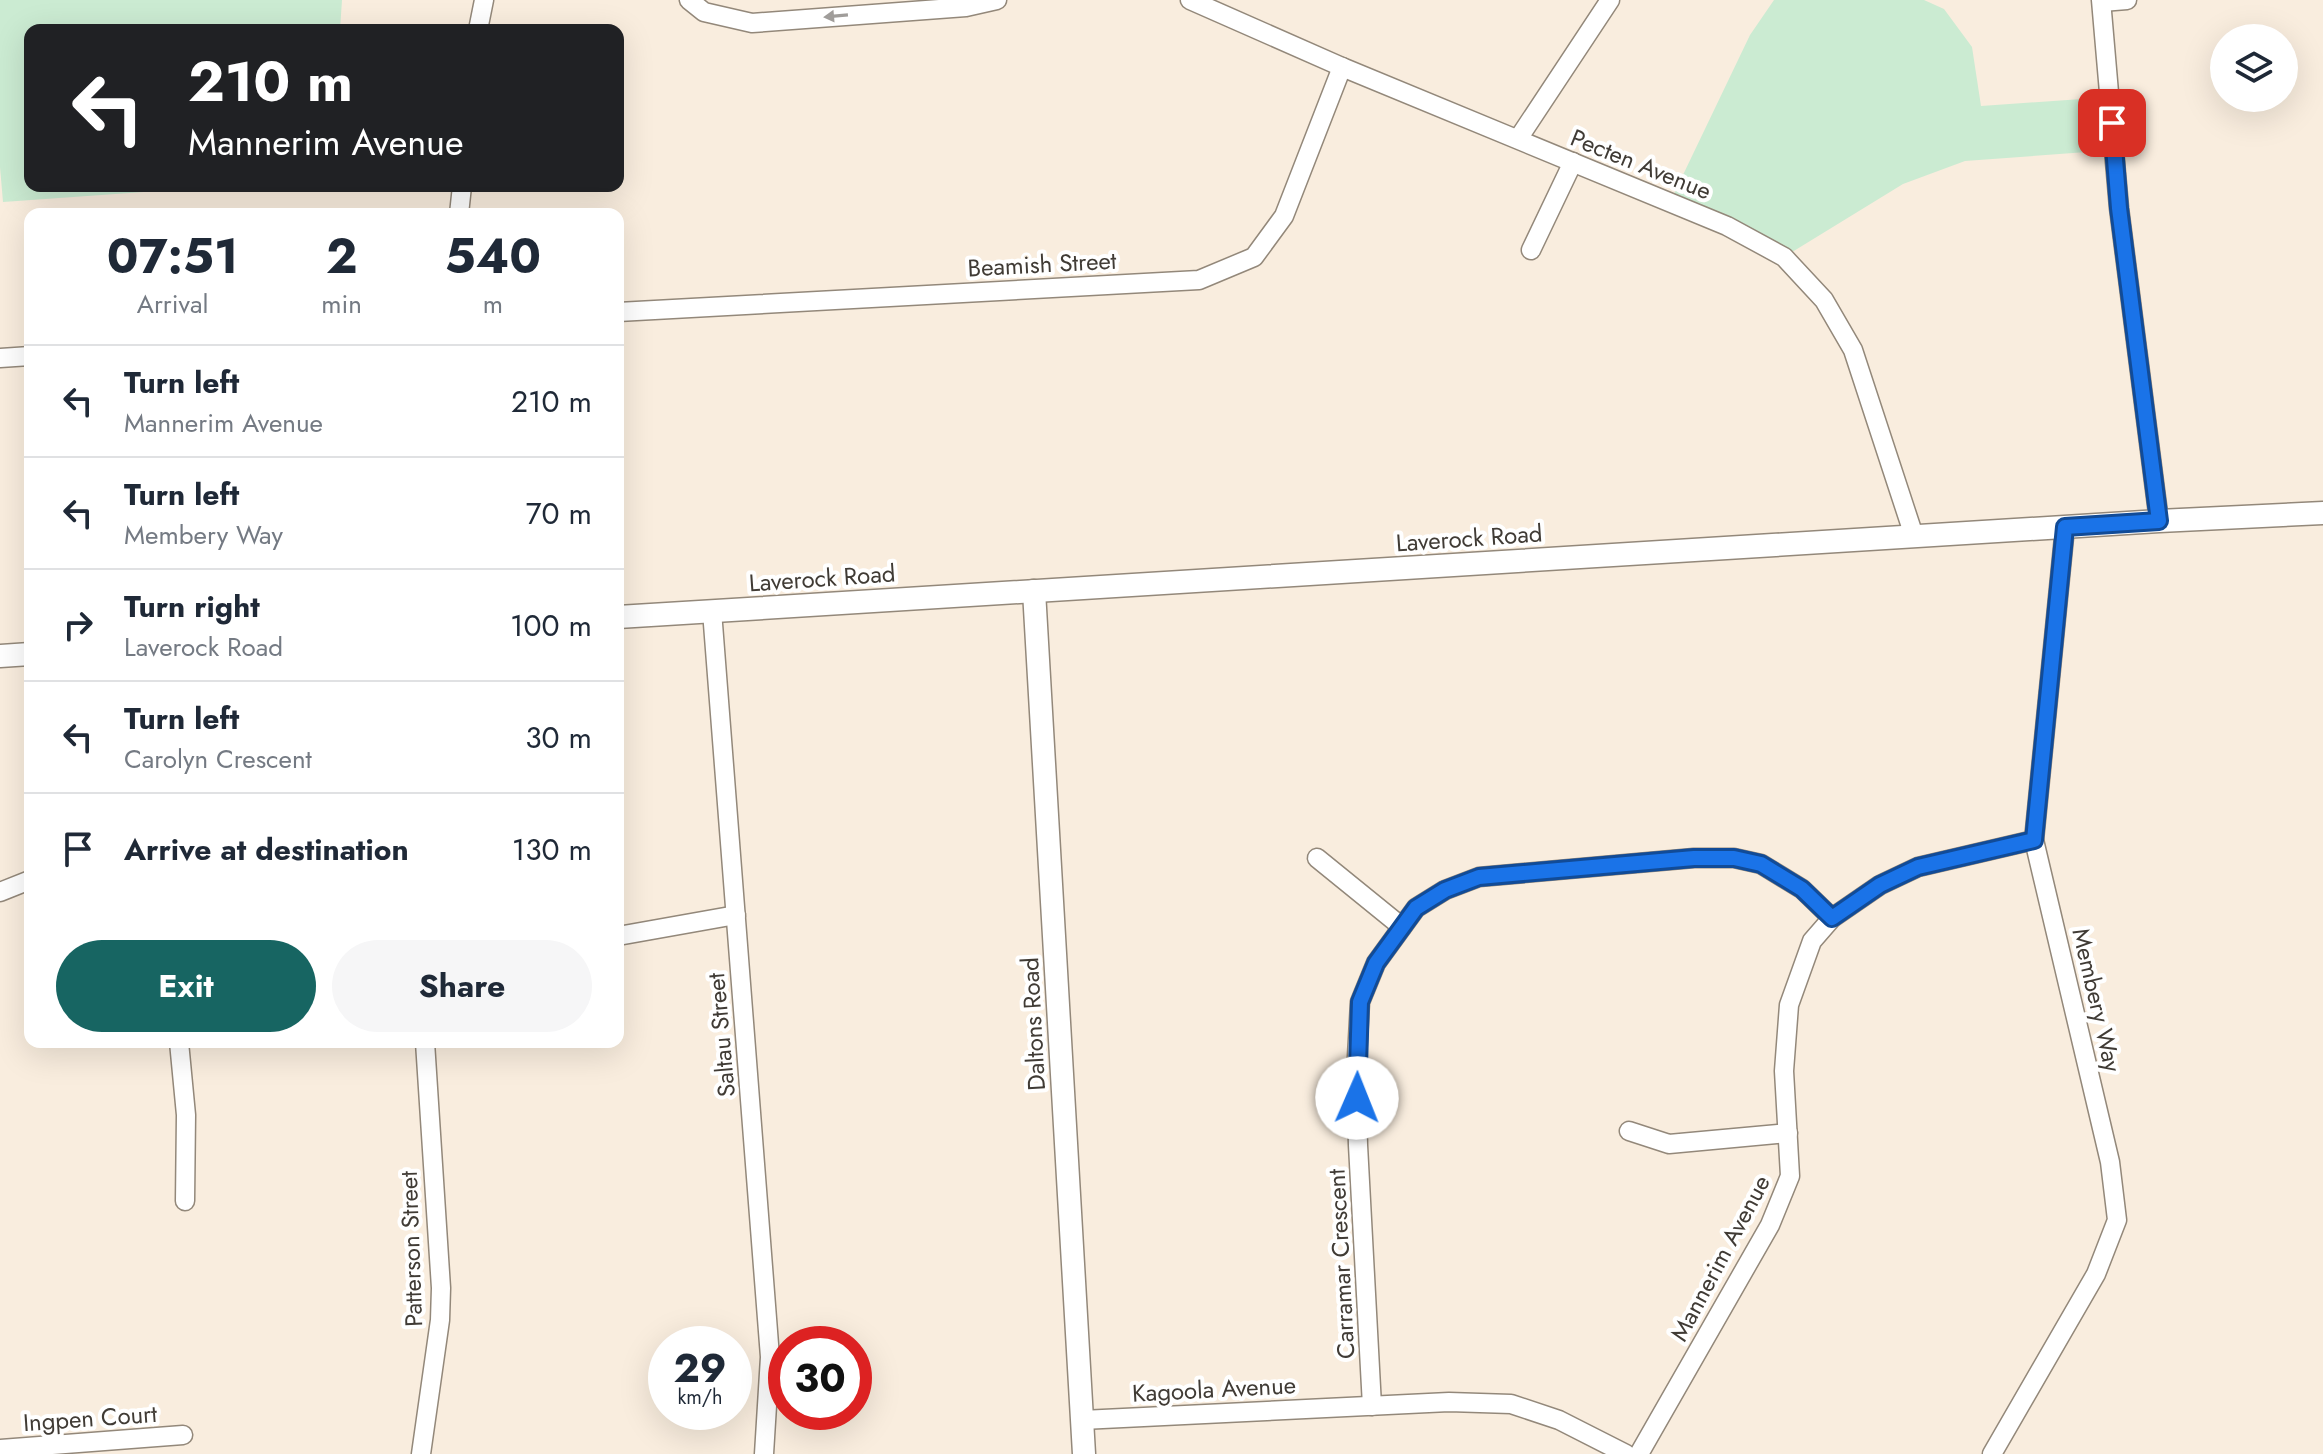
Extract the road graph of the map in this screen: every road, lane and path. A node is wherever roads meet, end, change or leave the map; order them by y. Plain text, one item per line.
1 (484, 0) edge
2 (689, 0) edge
3 (997, 0) edge
4 (1190, 0) edge
5 (1610, 0) edge
6 (2127, 0) edge
7 (2102, 1) edge
8 (479, 24) edge
9 (1342, 67) junction
10 (1518, 139) junction
11 (1573, 162) junction
12 (1531, 250) dead end
13 (624, 312) edge
14 (24, 356) edge
15 (0, 358) edge
16 (2323, 513) edge
17 (2159, 521) junction
18 (2065, 527) junction
19 (1914, 536) junction
20 (1034, 591) junction
21 (712, 611) junction
22 (624, 617) edge
23 (24, 654) edge
24 (0, 656) edge
25 (2034, 840) junction
26 (1317, 858) dead end
27 (24, 882) edge
28 (0, 892) edge
29 (736, 915) junction
30 (1832, 918) junction
31 (1402, 927) junction
32 (624, 935) edge
33 (180, 1048) edge
34 (425, 1048) edge
35 (1629, 1131) dead end
36 (1788, 1133) junction
37 (185, 1201) dead end
38 (1372, 1406) junction
39 (1082, 1420) junction
40 (183, 1435) dead end
41 (0, 1449) edge
42 (421, 1454) edge
43 (764, 1454) edge
44 (1084, 1454) edge
45 (1626, 1454) edge
46 (1639, 1454) edge
47 (1992, 1454) edge

1 - 8 street
3 -> 2 street
4 - 9 street, Pecten Avenue
5 - 10 street
6 - 7 street
7 - 17 street
9 - 10 street, Pecten Avenue
9 - 13 street, Beamish Street
10 - 11 street, Pecten Avenue
11 - 12 street
11 - 19 street, Pecten Avenue
14 - 15 street
16 - 17 street, Laverock Road
17 - 18 street, Laverock Road
18 - 19 street, Laverock Road
18 - 25 street, Membery Way
19 - 20 street, Laverock Road
20 - 21 street, Laverock Road
20 - 39 street, Daltons Road
21 - 22 street, Laverock Road
21 - 29 street, Saltau Street
23 - 24 street
25 - 30 street, Mannerim Avenue
25 - 47 street, Membery Way
26 - 31 street
27 - 28 street
29 - 32 street
29 - 43 street, Saltau Street
30 - 31 street, Carramar Crescent
30 - 36 street, Mannerim Avenue
31 - 38 street, Carramar Crescent
33 - 37 street
34 - 42 street, Patterson Street
35 - 36 street
36 - 46 street, Mannerim Avenue
38 - 39 street, Kagoola Avenue
38 - 45 street, Kagoola Avenue
39 - 44 street, Daltons Road
40 - 41 street, Ingpen Court

